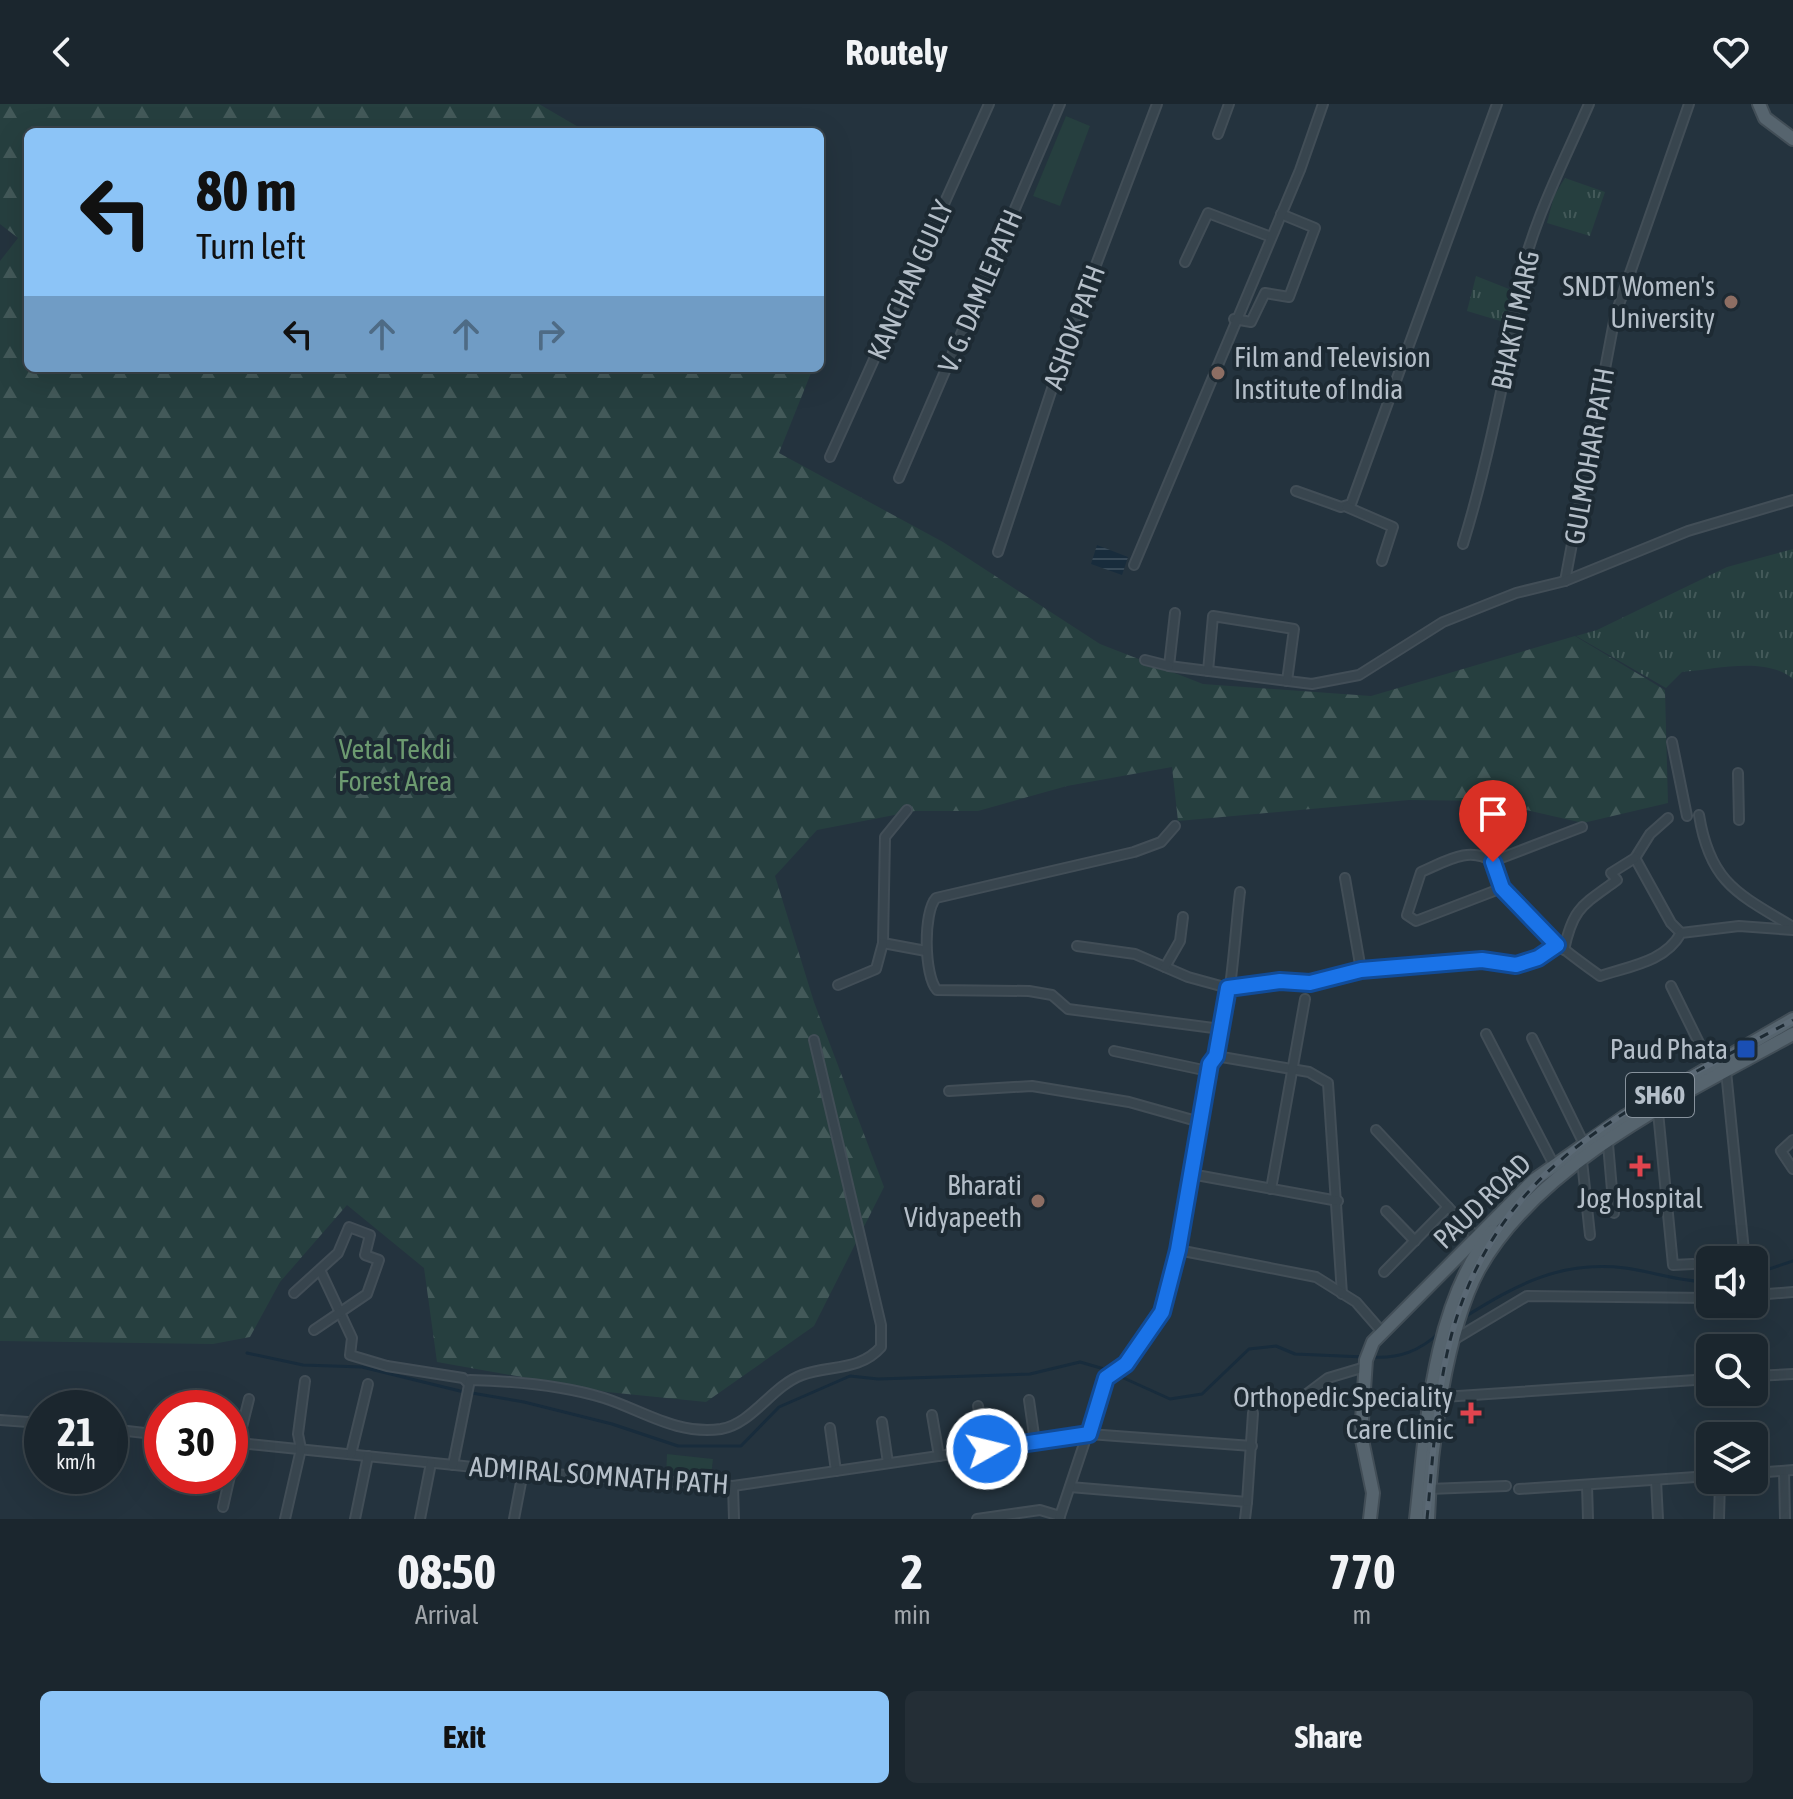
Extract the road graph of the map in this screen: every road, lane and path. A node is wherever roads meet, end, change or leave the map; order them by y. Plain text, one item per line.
1 (989, 104) edge
2 (1060, 104) edge
3 (1157, 104) edge
4 (1229, 104) edge
5 (1323, 104) edge
6 (1497, 104) edge
7 (1589, 104) edge
8 (1689, 104) edge
9 (1762, 104) edge
10 (1218, 134) dead end
11 (1793, 139) edge
12 (1281, 214) junction
13 (1271, 237) junction
14 (1185, 262) dead end
15 (1234, 319) junction
16 (830, 457) dead end
17 (899, 478) dead end
18 (1296, 491) dead end
19 (1793, 500) edge
20 (1347, 507) junction
21 (1463, 544) dead end
22 (998, 552) dead end
23 (1382, 561) dead end
24 (1134, 565) dead end
25 (1565, 581) junction
26 (1175, 613) dead end
27 (1145, 660) dead end
28 (1169, 666) junction
29 (1208, 671) junction
30 (1287, 681) junction
31 (1672, 742) dead end
32 (1738, 773) dead end
33 (907, 810) dead end
34 (1699, 815) dead end
35 (1687, 816) dead end
36 (1668, 818) dead end
37 (1739, 820) dead end
38 (1175, 826) dead end
39 (1582, 827) dead end
40 (1635, 858) junction
41 (1493, 862) junction
42 (1345, 878) dead end
43 (1502, 888) junction
44 (1240, 892) dead end
45 (1183, 917) dead end
46 (1793, 929) edge
47 (1681, 933) junction
48 (883, 943) junction
49 (1077, 946) dead end
50 (1561, 948) junction
51 (926, 951) junction
52 (1165, 967) junction
53 (1361, 970) junction
54 (838, 985) dead end
55 (1671, 986) dead end
56 (1228, 988) junction
57 (1305, 999) dead end
58 (1793, 1019) edge
59 (1221, 1029) junction
60 (1486, 1034) dead end
61 (1793, 1034) edge
62 (1532, 1038) dead end
63 (814, 1040) dead end
64 (1114, 1051) dead end
65 (1216, 1056) junction
66 (1710, 1065) junction
67 (1293, 1069) junction
68 (1208, 1071) junction
69 (1726, 1071) junction
70 (949, 1091) dead end
71 (1658, 1112) junction
72 (1200, 1122) junction
73 (1376, 1130) dead end
74 (1793, 1140) edge
75 (1584, 1144) junction
76 (1608, 1144) junction
77 (1582, 1161) junction
78 (1554, 1165) junction
79 (1793, 1169) edge
80 (1191, 1174) junction
81 (1271, 1189) junction
82 (1338, 1201) junction
83 (1448, 1207) junction
84 (1386, 1211) dead end
85 (1614, 1213) dead end
86 (1590, 1235) dead end
87 (1477, 1238) junction
88 (1415, 1241) junction
89 (1744, 1246) edge
90 (1178, 1250) junction
91 (1693, 1264) dead end
92 (321, 1272) junction
93 (1384, 1272) dead end
94 (1440, 1275) junction
95 (1793, 1292) edge
96 (294, 1293) dead end
97 (1342, 1294) junction
98 (1768, 1294) edge
99 (1462, 1298) junction
100 (1696, 1298) edge
101 (341, 1311) junction
102 (314, 1330) dead end
103 (1383, 1333) junction
104 (1451, 1333) junction
105 (1366, 1360) junction
106 (1793, 1374) edge
107 (1768, 1375) edge
108 (1696, 1380) edge
109 (305, 1381) dead end
110 (368, 1384) dead end
111 (467, 1384) junction
112 (1443, 1397) junction
113 (1029, 1400) dead end
114 (1296, 1402) dead end
115 (978, 1406) dead end
116 (1253, 1413) dead end
117 (932, 1415) dead end
118 (0, 1420) edge
119 (24, 1422) edge
120 (882, 1422) dead end
121 (830, 1428) dead end
122 (1089, 1434) junction
123 (1035, 1442) junction
124 (248, 1444) edge
125 (1252, 1446) junction
126 (301, 1449) junction
127 (987, 1449) junction
128 (351, 1454) junction
129 (368, 1456) junction
130 (939, 1456) junction
131 (431, 1463) junction
132 (888, 1463) junction
133 (453, 1465) junction
134 (1788, 1470) edge
135 (836, 1471) junction
136 (523, 1472) junction
137 (1768, 1472) edge
138 (1696, 1477) edge
139 (1656, 1480) junction
140 (1587, 1485) junction
141 (733, 1486) junction
142 (1506, 1486) dead end
143 (1070, 1487) junction
144 (1429, 1489) junction
145 (1519, 1489) dead end
146 (226, 1494) edge
147 (1720, 1494) edge
148 (1247, 1502) junction
149 (223, 1507) dead end
150 (1059, 1518) edge
151 (285, 1519) edge
152 (355, 1519) edge
153 (420, 1519) edge
154 (514, 1519) edge
155 (734, 1519) edge
156 (977, 1519) edge
157 (1245, 1519) edge
158 (1370, 1519) edge
159 (1416, 1519) edge
160 (1428, 1519) edge
161 (1588, 1519) edge
162 (1658, 1519) edge
163 (1719, 1519) edge
164 (1785, 1519) edge

1 - 16 street, KANCHAN GULLY
2 - 17 street, V. G. DAMLE PATH
3 - 22 street, ASHOK PATH
4 - 10 street
5 - 12 street
6 - 20 street
7 - 21 street, BHAKTI MARG
8 - 25 street, GULMOHAR PATH
9 - 11 main road
12 - 13 street
12 - 15 street
13 - 14 street
13 - 15 street
15 - 24 street
18 - 20 street
19 - 25 street
20 - 23 street
25 - 30 street
26 - 28 street
27 - 28 street
28 - 29 street
29 - 30 street
29 - 30 street
31 - 35 street
32 - 37 street
33 - 48 street
34 - 46 street
36 - 40 street
38 - 51 street
39 - 41 street
40 - 47 street
40 - 50 street
41 - 43 street
41 - 43 street
42 - 53 street
43 - 50 street
44 - 56 street
45 - 52 street
46 - 47 street
47 - 50 street
48 - 51 street
48 - 54 street
49 - 52 street
50 - 53 street
51 - 59 street
52 - 56 street
53 - 56 street
55 - 66 street
56 - 59 street
57 - 67 street
58 - 66 main road, PAUD ROAD / SH60
59 - 65 street
60 - 78 street
61 - 69 main road, PAUD ROAD
62 - 75 street
63 - 111 street
64 - 68 street
65 - 67 street
65 - 68 street
66 - 75 main road, PAUD ROAD / SH60
67 - 81 street
67 - 82 street
68 - 72 street
69 - 71 main road, PAUD ROAD
69 - 89 street
70 - 72 street
71 - 76 main road, PAUD ROAD
71 - 91 street
72 - 80 street
73 - 83 street
74 - 79 street
75 - 78 main road, PAUD ROAD / SH60
76 - 77 main road, PAUD ROAD
76 - 85 street
77 - 86 street
77 - 99 main road, PAUD ROAD
78 - 87 main road, PAUD ROAD / SH60
80 - 81 street
80 - 90 street
81 - 82 street
82 - 97 street
83 - 87 street
83 - 88 street
84 - 88 street
87 - 94 main road, PAUD ROAD / SH60
88 - 93 street
90 - 97 street
90 - 122 street
92 - 96 street
92 - 101 street
92 - 101 street
94 - 99 main road
94 - 103 main road, PAUD ROAD / SH60
95 - 98 street
97 - 103 street
99 - 104 main road, PAUD ROAD
100 - 104 street
101 - 102 street
101 - 111 street
103 - 105 main road, PAUD ROAD / SH60
104 - 112 main road, PAUD ROAD
104 - 159 main road
105 - 114 street
105 - 158 main road
106 - 107 street
108 - 112 street
109 - 126 street
110 - 128 street
111 - 133 street
112 - 144 main road, PAUD ROAD
113 - 123 street
115 - 127 street
116 - 125 street
117 - 130 street
118 - 119 street
120 - 132 street
121 - 135 street
122 - 123 street, ADMIRAL SOMNATH PATH
122 - 125 street, ADMIRAL SOMNATH PATH
122 - 143 street
123 - 127 street, ADMIRAL SOMNATH PATH
124 - 126 street, ADMIRAL SOMNATH PATH
125 - 148 street
126 - 128 street, ADMIRAL SOMNATH PATH
126 - 151 street
127 - 130 street, ADMIRAL SOMNATH PATH
128 - 129 street, ADMIRAL SOMNATH PATH
129 - 131 street, ADMIRAL SOMNATH PATH
129 - 152 street
130 - 132 street, ADMIRAL SOMNATH PATH
131 - 133 street, ADMIRAL SOMNATH PATH
131 - 153 street
132 - 135 street, ADMIRAL SOMNATH PATH
133 - 136 street, ADMIRAL SOMNATH PATH
134 - 137 street
134 - 164 street
135 - 141 street, ADMIRAL SOMNATH PATH
136 - 141 street, ADMIRAL SOMNATH PATH
136 - 154 street
138 - 139 street
139 - 140 street
139 - 162 street
140 - 145 street
140 - 161 street
141 - 155 street
142 - 144 street
143 - 148 street
143 - 150 street
144 - 160 main road, PAUD ROAD
146 - 149 street
147 - 163 street
148 - 157 street
150 - 156 street

